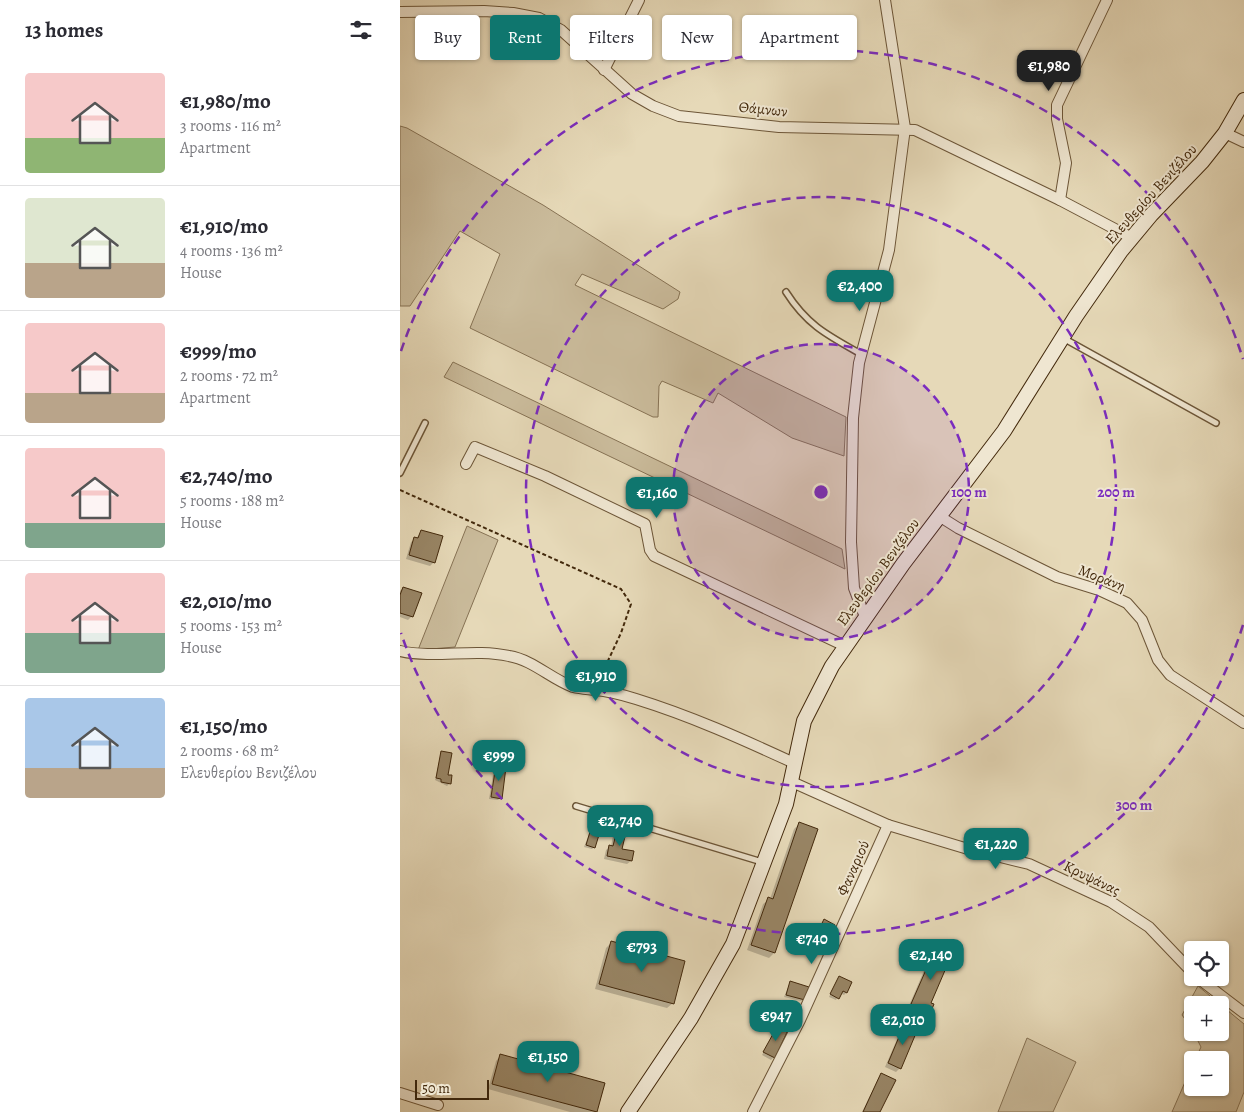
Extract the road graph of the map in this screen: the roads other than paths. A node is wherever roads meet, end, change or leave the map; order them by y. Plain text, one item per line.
1 (639, 0) edge
2 (885, 0) edge
3 (1107, 0) edge
4 (400, 12) edge
5 (604, 70) junction
6 (1244, 100) edge
7 (905, 128) junction
8 (1225, 133) junction
9 (1244, 142) edge
10 (1060, 200) junction
11 (1132, 238) junction
12 (786, 292) dead end
13 (1062, 338) junction
14 (861, 354) junction
15 (425, 423) dead end
16 (1216, 424) dead end
17 (466, 464) dead end
18 (400, 473) edge
19 (939, 516) junction
20 (865, 617) junction
21 (845, 646) junction
22 (400, 651) edge
23 (1244, 723) edge
24 (794, 763) junction
25 (792, 782) junction
26 (576, 806) dead end
27 (888, 825) junction
28 (765, 863) junction
29 (1184, 964) edge
30 (1209, 986) edge
31 (1244, 1013) edge
32 (400, 1092) edge
33 (438, 1105) dead end
34 (628, 1112) edge
35 (752, 1112) edge

1 - 5 street
2 - 7 street
3 - 10 street
4 - 5 street, Θάμνων
5 - 7 street, Θάμνων
6 - 8 main road, Ελευθερίου Βενιζέλου
7 - 10 street, Θάμνων
7 - 14 street
8 - 9 street
8 - 11 main road, Ελευθερίου Βενιζέλου
10 - 11 street, Θάμνων
11 - 13 main road, Ελευθερίου Βενιζέλου
12 - 14 lane
13 - 16 lane
13 - 19 main road, Ελευθερίου Βενιζέλου
14 - 20 street
15 - 18 lane
17 - 21 street
19 - 20 main road, Ελευθερίου Βενιζέλου
19 - 23 street, Μοράνη
20 - 21 main road, Ελευθερίου Βενιζέλου
21 - 24 main road, Ελευθερίου Βενιζέλου
22 - 24 street
24 - 25 main road, Ελευθερίου Βενιζέλου
25 - 27 street, Κρυψάνας
25 - 28 main road, Ελευθερίου Βενιζέλου
26 - 28 lane
27 - 29 street, Κρυψάνας
27 - 35 street, Φαναριού
28 - 34 main road, Ελευθερίου Βενιζέλου
30 - 31 street
32 - 33 street

